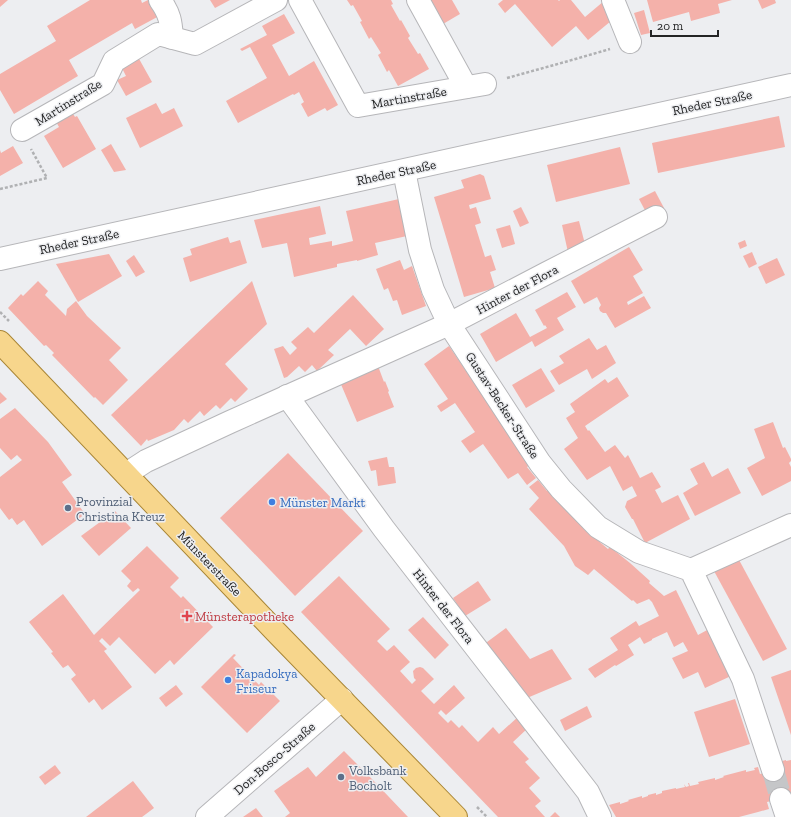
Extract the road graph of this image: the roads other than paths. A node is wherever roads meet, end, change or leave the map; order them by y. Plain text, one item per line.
1 (160, 0) edge
2 (276, 0) edge
3 (300, 0) edge
4 (418, 0) edge
5 (613, 0) edge
6 (172, 38) junction
7 (630, 42) road end
8 (791, 85) edge
9 (22, 130) road end
10 (404, 171) junction
11 (656, 217) dead end
12 (0, 258) edge
13 (450, 324) junction
14 (0, 342) edge
15 (287, 396) junction
16 (126, 474) junction
17 (791, 525) edge
18 (691, 570) junction
19 (342, 699) junction
20 (773, 770) tunnel mouth
21 (207, 817) edge
22 (456, 817) edge
23 (600, 817) edge

1 - 6 street
2 - 6 street, Martinstraße
3 - 4 street, Martinstraße
5 - 7 street
6 - 9 street, Martinstraße
8 - 10 street, Rheder Straße
10 - 12 street, Rheder Straße
10 - 13 street, Gustav-Becker-Straße
11 - 13 street, Hinter der Flora
13 - 15 street, Hinter der Flora
13 - 18 street, Gustav-Becker-Straße
14 - 16 main road, Münsterstraße
15 - 16 street, Hinter der Flora
15 - 23 street, Hinter der Flora
16 - 19 main road, Münsterstraße
17 - 18 street
18 - 20 street
19 - 21 street, Don-Bosco-Straße
19 - 22 main road, Münsterstraße

